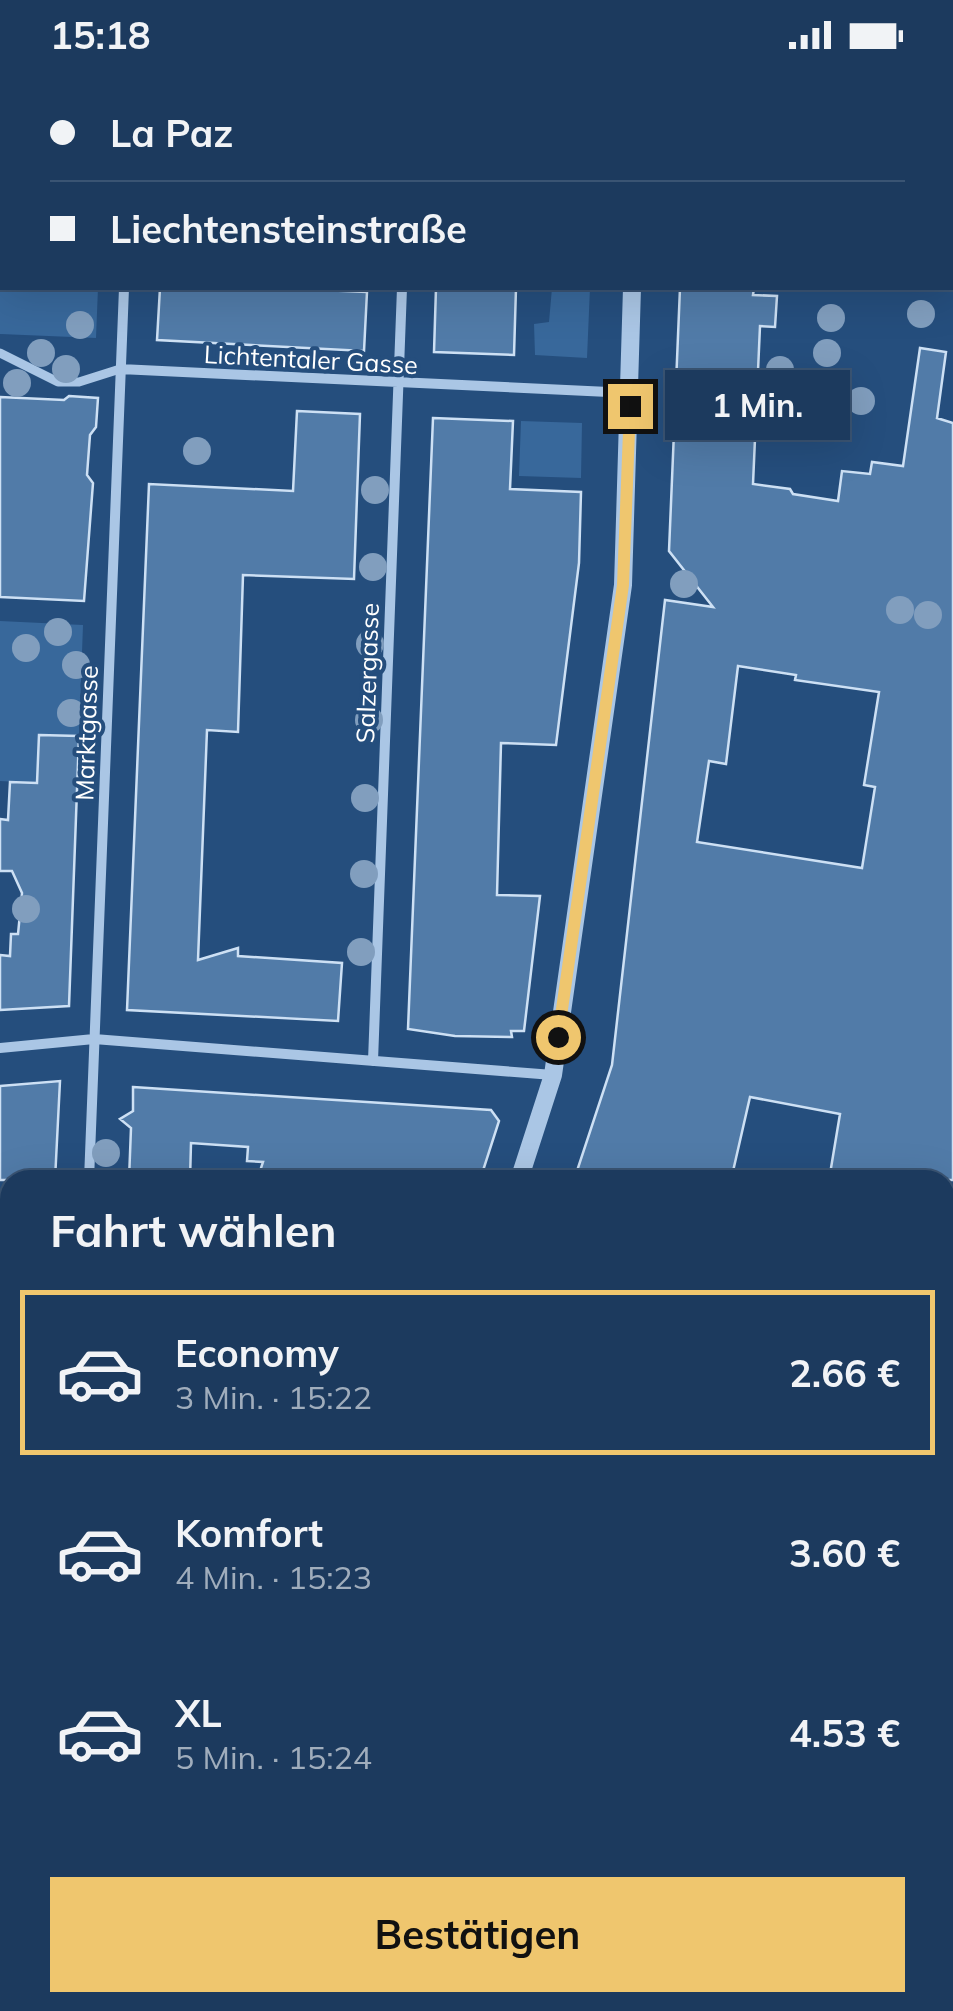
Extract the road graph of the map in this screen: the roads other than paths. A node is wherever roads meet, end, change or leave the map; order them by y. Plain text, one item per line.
1 (124, 290) edge
2 (402, 290) edge
3 (632, 290) edge
4 (0, 353) edge
5 (120, 369) junction
6 (398, 384) junction
7 (630, 392) junction
8 (94, 1039) junction
9 (0, 1048) edge
10 (373, 1060) junction
11 (552, 1074) junction
12 (89, 1170) edge
13 (522, 1170) edge

1 - 5 street, Marktgasse
2 - 6 street, Salzergasse
3 - 7 street
4 - 5 street, Lichtentaler Gasse
5 - 6 street, Lichtentaler Gasse
5 - 8 street, Marktgasse
6 - 7 street, Lichtentaler Gasse
6 - 10 street, Salzergasse
7 - 11 street
8 - 9 street
8 - 10 street
8 - 12 street, Marktgasse
10 - 11 street
11 - 13 street

